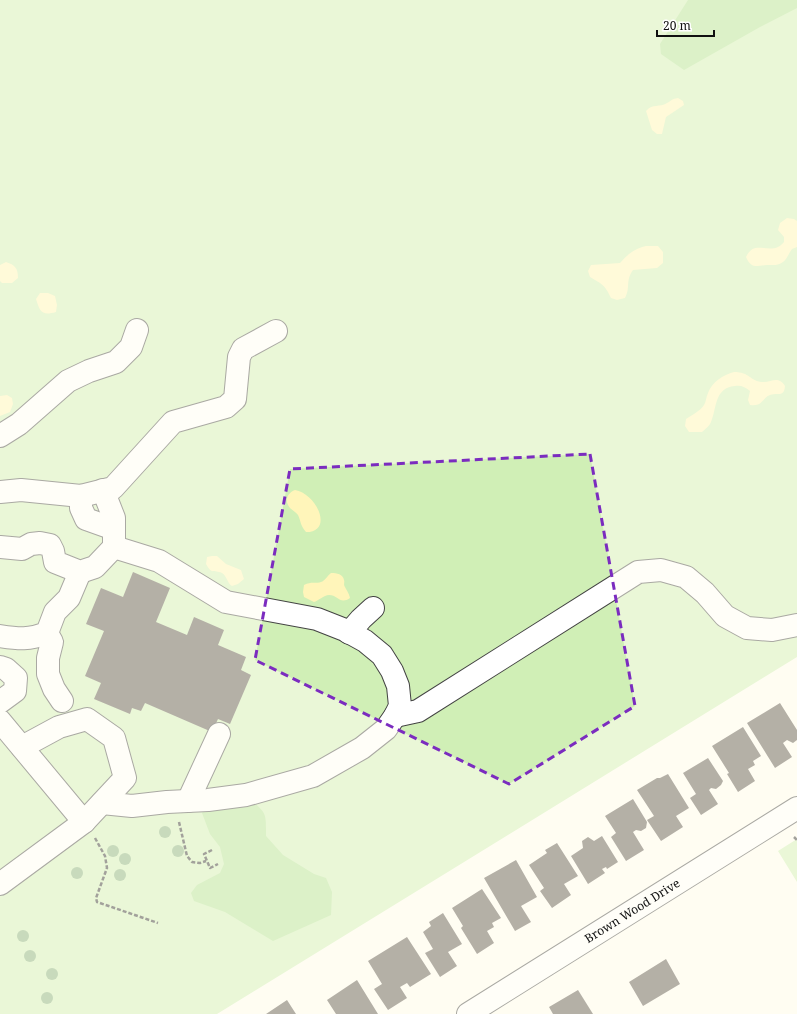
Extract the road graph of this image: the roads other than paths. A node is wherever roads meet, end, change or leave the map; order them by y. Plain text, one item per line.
1 (137, 330) dead end
2 (276, 331) dead end
3 (0, 436) edge
4 (103, 490) junction
5 (0, 492) edge
6 (81, 496) junction
7 (114, 538) junction
8 (0, 547) edge
9 (80, 572) junction
10 (373, 608) dead end
11 (797, 625) edge
12 (47, 633) junction
13 (349, 633) junction
14 (9, 637) edge
15 (3, 668) edge
16 (62, 701) dead end
17 (0, 702) edge
18 (396, 716) junction
19 (0, 721) edge
20 (219, 734) dead end
21 (22, 747) junction
22 (181, 801) junction
23 (102, 803) junction
24 (797, 808) edge
25 (84, 822) junction
26 (0, 884) edge
27 (474, 1012) edge

1 - 3 street
2 - 4 street
4 - 6 street
4 - 7 street
5 - 6 street
6 - 7 street
7 - 9 street
7 - 13 street
8 - 9 street
9 - 12 street
10 - 13 street
11 - 18 street
12 - 14 street
12 - 16 street
13 - 18 street
14 - 15 street
15 - 17 street
18 - 22 street
19 - 21 street
20 - 22 street
21 - 23 street
21 - 25 street
22 - 23 street
23 - 25 street
24 - 27 street, Brown Wood Drive
25 - 26 street

